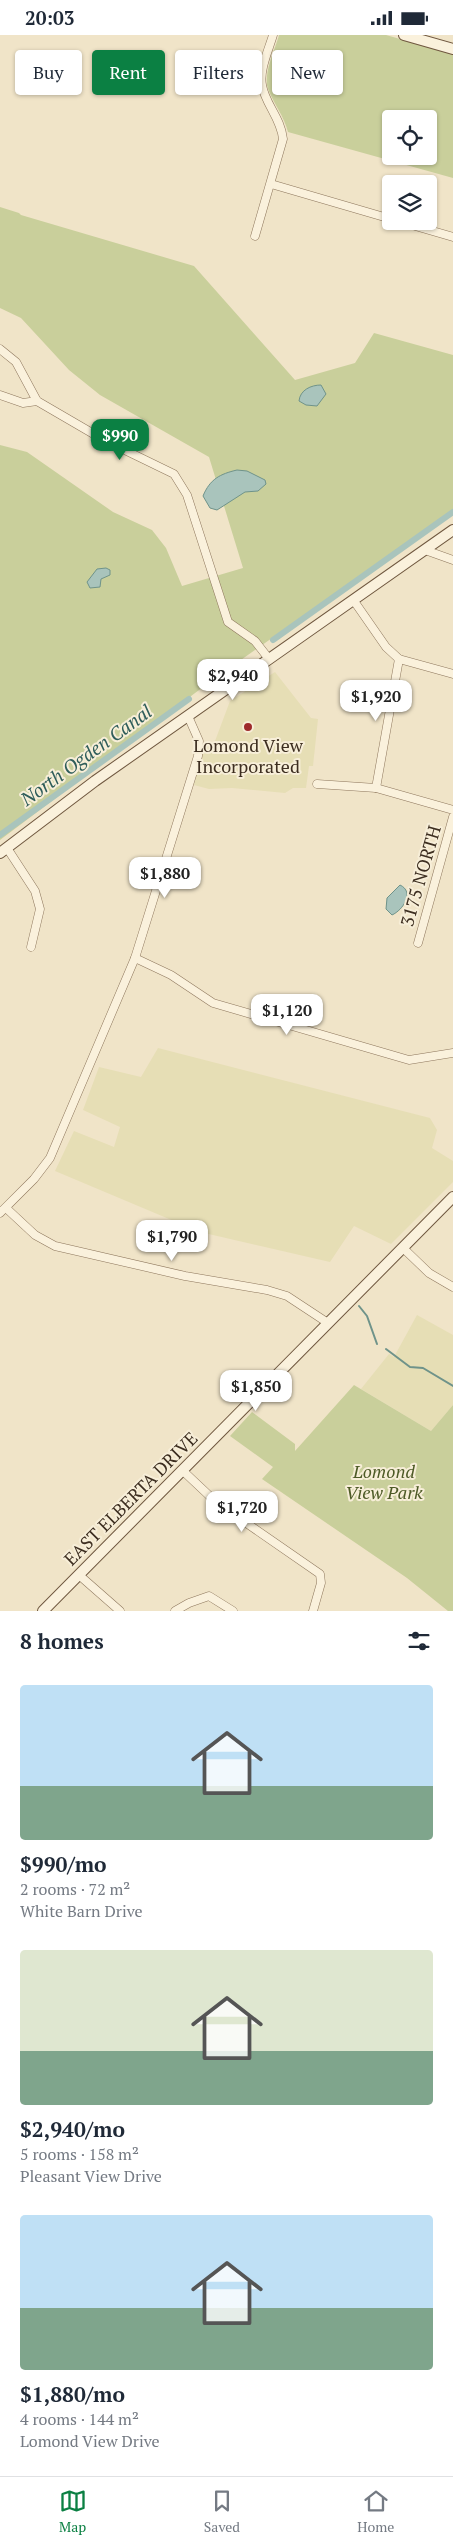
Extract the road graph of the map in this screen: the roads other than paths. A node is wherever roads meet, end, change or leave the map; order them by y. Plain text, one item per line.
1 (273, 35) edge
2 (404, 35) edge
3 (453, 49) edge
4 (271, 184) junction
5 (382, 216) edge
6 (429, 230) edge
7 (255, 236) dead end
8 (453, 237) edge
9 (0, 349) edge
10 (0, 395) edge
11 (36, 401) junction
12 (453, 530) edge
13 (425, 550) junction
14 (453, 560) edge
15 (354, 601) junction
16 (269, 659) junction
17 (399, 659) junction
18 (453, 674) edge
19 (188, 716) junction
20 (317, 784) dead end
21 (376, 788) junction
22 (453, 810) edge
23 (453, 817) edge
24 (3, 851) edge
25 (418, 943) dead end
26 (31, 947) dead end
27 (135, 958) junction
28 (453, 1053) edge
29 (453, 1197) edge
30 (3, 1210) edge
31 (403, 1248) junction
32 (453, 1287) edge
33 (328, 1323) junction
34 (182, 1471) junction
35 (79, 1575) junction
36 (43, 1611) edge
37 (120, 1611) edge
38 (175, 1611) edge
39 (233, 1611) edge
40 (313, 1611) edge

1 - 4 street
2 - 3 main road
4 - 5 street
4 - 7 street
6 - 8 street
9 - 11 street
10 - 11 street
11 - 16 street
12 - 13 main road
13 - 14 street
13 - 15 main road
15 - 16 main road
15 - 17 street
16 - 19 main road
17 - 18 street
17 - 21 street
19 - 24 main road
19 - 27 street
20 - 21 street
21 - 22 street
23 - 25 street, 3175 NORTH
24 - 26 street
27 - 28 street
27 - 30 street
29 - 31 main road, EAST ELBERTA DRIVE
30 - 33 street
31 - 32 street
31 - 33 main road, EAST ELBERTA DRIVE
33 - 34 main road, EAST ELBERTA DRIVE
34 - 35 main road, EAST ELBERTA DRIVE
34 - 40 street
35 - 36 main road, EAST ELBERTA DRIVE
35 - 37 street
38 - 39 street

